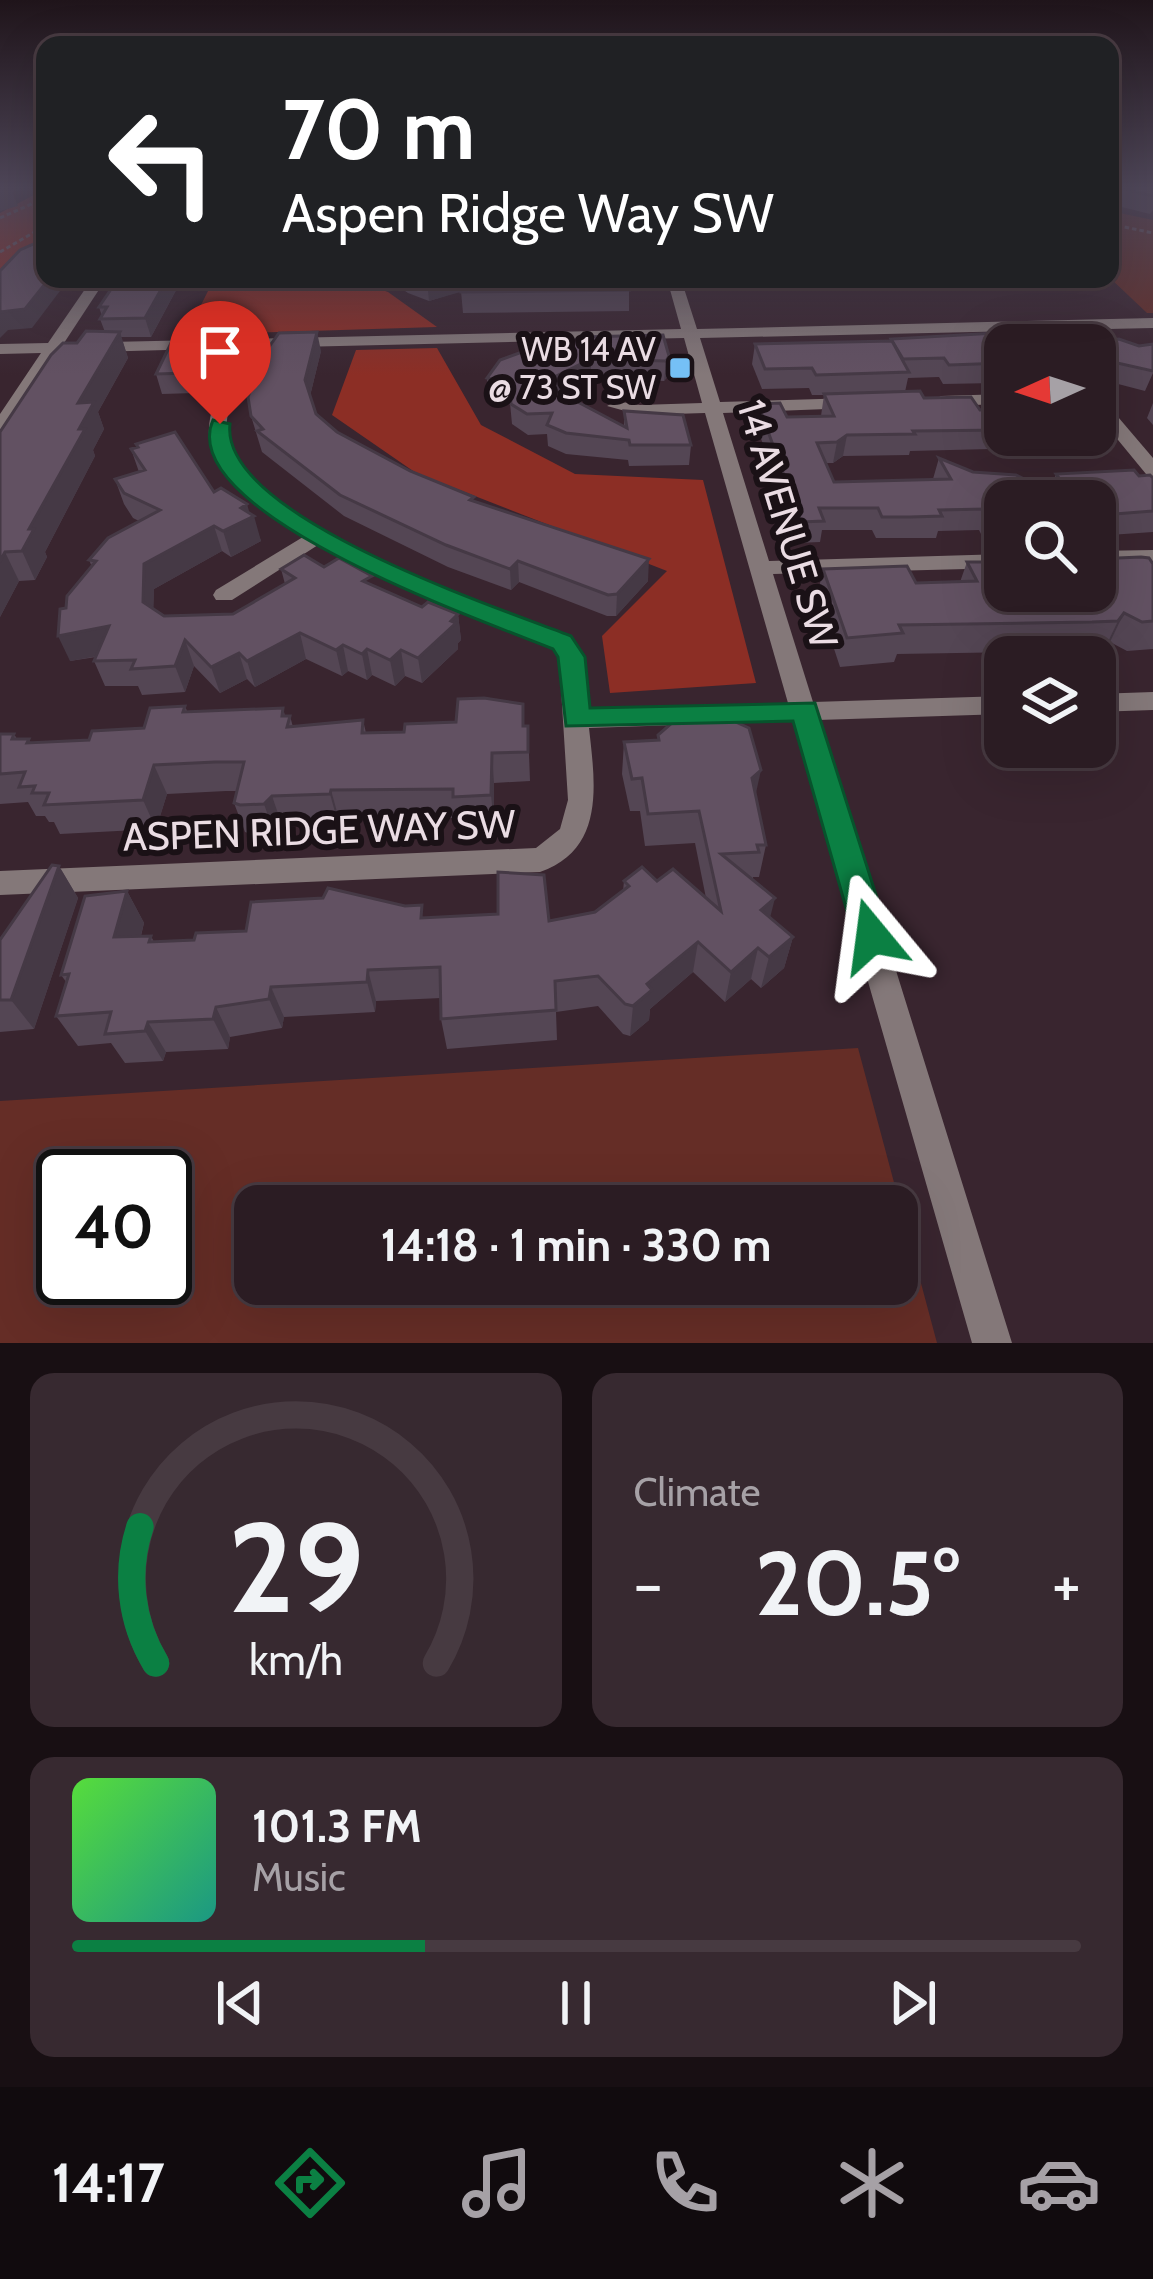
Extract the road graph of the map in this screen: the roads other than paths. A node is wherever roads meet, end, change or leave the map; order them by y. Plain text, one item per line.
1 (93, 288) edge
2 (676, 288) edge
3 (1153, 323) edge
4 (689, 334) junction
5 (248, 343) junction
6 (54, 347) junction
7 (0, 349) edge
8 (984, 399) edge
9 (915, 401) edge
10 (870, 403) edge
11 (616, 406) dead end
12 (712, 408) junction
13 (1116, 426) edge
14 (0, 428) edge
15 (1153, 470) edge
16 (317, 537) junction
17 (1153, 556) edge
18 (1116, 557) edge
19 (984, 562) edge
20 (760, 568) junction
21 (224, 596) dead end
22 (1153, 701) edge
23 (1116, 702) edge
24 (984, 706) edge
25 (805, 710) junction
26 (576, 719) junction
27 (0, 883) edge
28 (992, 1343) edge

1 - 6 street
2 - 4 street, 14 AVENUE SW
3 - 4 street
4 - 5 street
4 - 12 street, 14 AVENUE SW
5 - 6 street
5 - 16 street
6 - 7 street
6 - 14 street
8 - 9 street
10 - 12 street
11 - 12 street
12 - 20 street, 14 AVENUE SW
13 - 15 street
16 - 21 street
16 - 26 street, ASPEN RIDGE WAY SW
17 - 18 street
19 - 20 street
20 - 25 street, 14 AVENUE SW
22 - 23 street
24 - 25 street
25 - 26 street
25 - 28 street, 14 AVENUE SW
26 - 27 street, ASPEN RIDGE WAY SW

